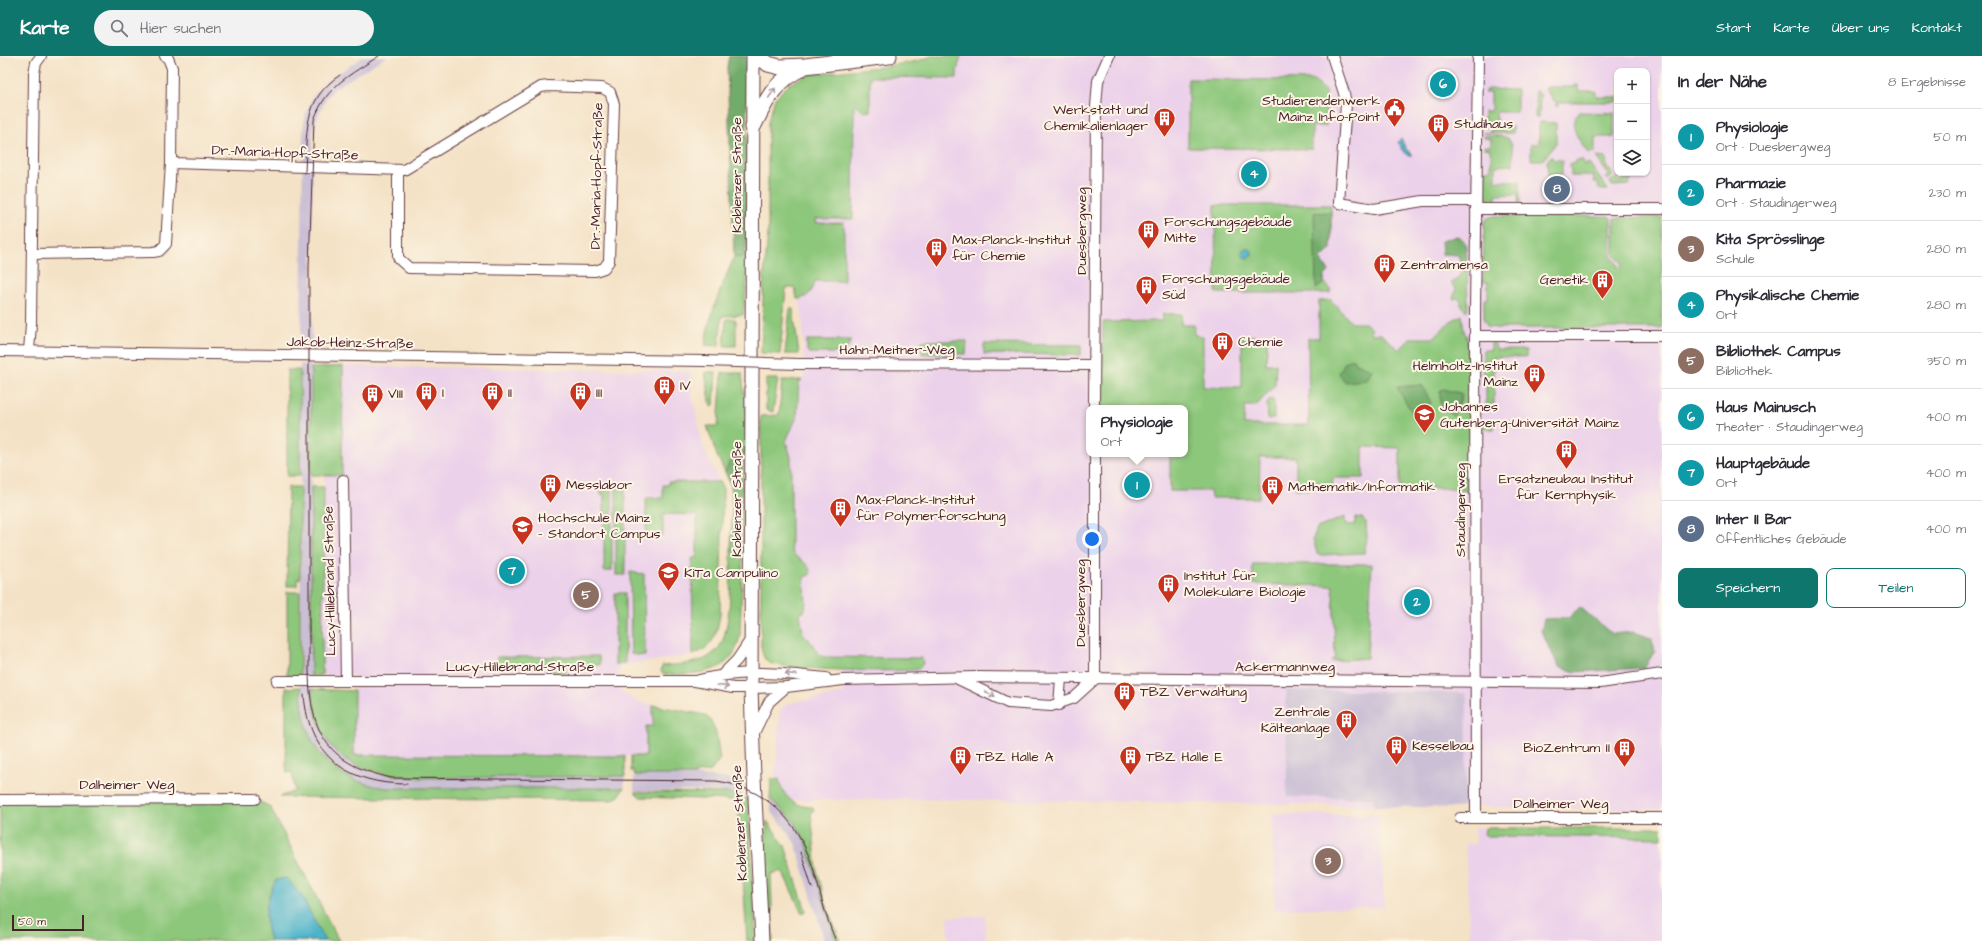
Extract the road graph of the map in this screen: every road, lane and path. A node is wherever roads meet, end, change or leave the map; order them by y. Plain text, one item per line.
1 (41, 56) edge
2 (165, 56) edge
3 (753, 56) edge
4 (759, 56) edge
5 (824, 56) edge
6 (889, 56) edge
7 (1109, 56) edge
8 (1332, 56) edge
9 (1478, 56) edge
10 (849, 60) junction
11 (805, 66) junction
12 (754, 127) junction
13 (171, 163) junction
14 (398, 170) junction
15 (1476, 205) junction
16 (1662, 209) edge
17 (32, 254) junction
18 (1476, 336) junction
19 (1662, 336) edge
20 (0, 351) edge
21 (29, 352) junction
22 (702, 361) joint
23 (1094, 365) junction
24 (1094, 405) edge
25 (1094, 457) edge
26 (343, 480) dead end
27 (751, 639) junction
28 (751, 672) junction
29 (723, 674) junction
30 (1662, 674) edge
31 (954, 677) junction
32 (1061, 678) junction
33 (1095, 679) junction
34 (278, 680) dead end
35 (843, 680) junction
36 (346, 681) junction
37 (695, 681) junction
38 (1475, 682) junction
39 (786, 687) junction
40 (751, 688) junction
41 (1059, 705) junction
42 (752, 737) junction
43 (255, 799) dead end
44 (0, 800) edge
45 (1460, 818) dead end
46 (1476, 818) junction
47 (1662, 818) edge
48 (762, 941) edge

1 - 17 street
2 - 13 street
3 - 12 main road, Koblenzer Straße
4 - 11 highway
5 - 10 highway
6 - 10 highway
7 - 23 street, Duesbergweg
8 - 15 street
9 - 15 street, Staudingerweg
10 - 11 highway
12 -> 11 highway
12 - 27 main road, Koblenzer Straße
13 - 14 street, Dr.-Maria-Hopf-Straße
13 - 17 street
14 - 14 street, Dr.-Maria-Hopf-Straße
15 - 16 street
15 - 18 street, Staudingerweg
17 - 21 street
18 - 19 street
18 - 38 street, Staudingerweg
20 - 21 street, Jakob-Heinz-Straße
21 - 22 street, Jakob-Heinz-Straße
22 - 23 street, Hahn-Meitner-Weg, bridge
23 - 24 street, Duesbergweg
25 - 33 street, Duesbergweg
26 - 36 street, Lucy-Hillebrand Straße
27 - 28 main road, Koblenzer Straße
27 - 29 street
28 - 29 street, Lucy-Hillebrand-Straße
35 -> 28 street, Ackermannweg
28 - 40 main road, Koblenzer Straße
29 - 37 street, Lucy-Hillebrand-Straße
30 - 38 street, Ackermannweg
31 - 32 street, Ackermannweg
31 - 35 street, Ackermannweg
31 -> 41 street, Ackermannweg
32 - 33 street, Ackermannweg
32 - 41 street
33 - 38 street, Ackermannweg
33 - 41 street, Ackermannweg
34 - 36 street, Lucy-Hillebrand-Straße
35 - 39 street, Ackermannweg
36 - 37 street, Lucy-Hillebrand-Straße
37 -> 40 street, Lucy-Hillebrand-Straße
38 - 46 street, Staudingerweg
39 - 40 street, Ackermannweg
39 - 42 street
40 - 42 main road, Koblenzer Straße
42 - 48 main road, Koblenzer Straße
43 - 44 street, Dalheimer Weg
45 - 46 street, Dalheimer Weg
46 - 47 street, Dalheimer Weg

